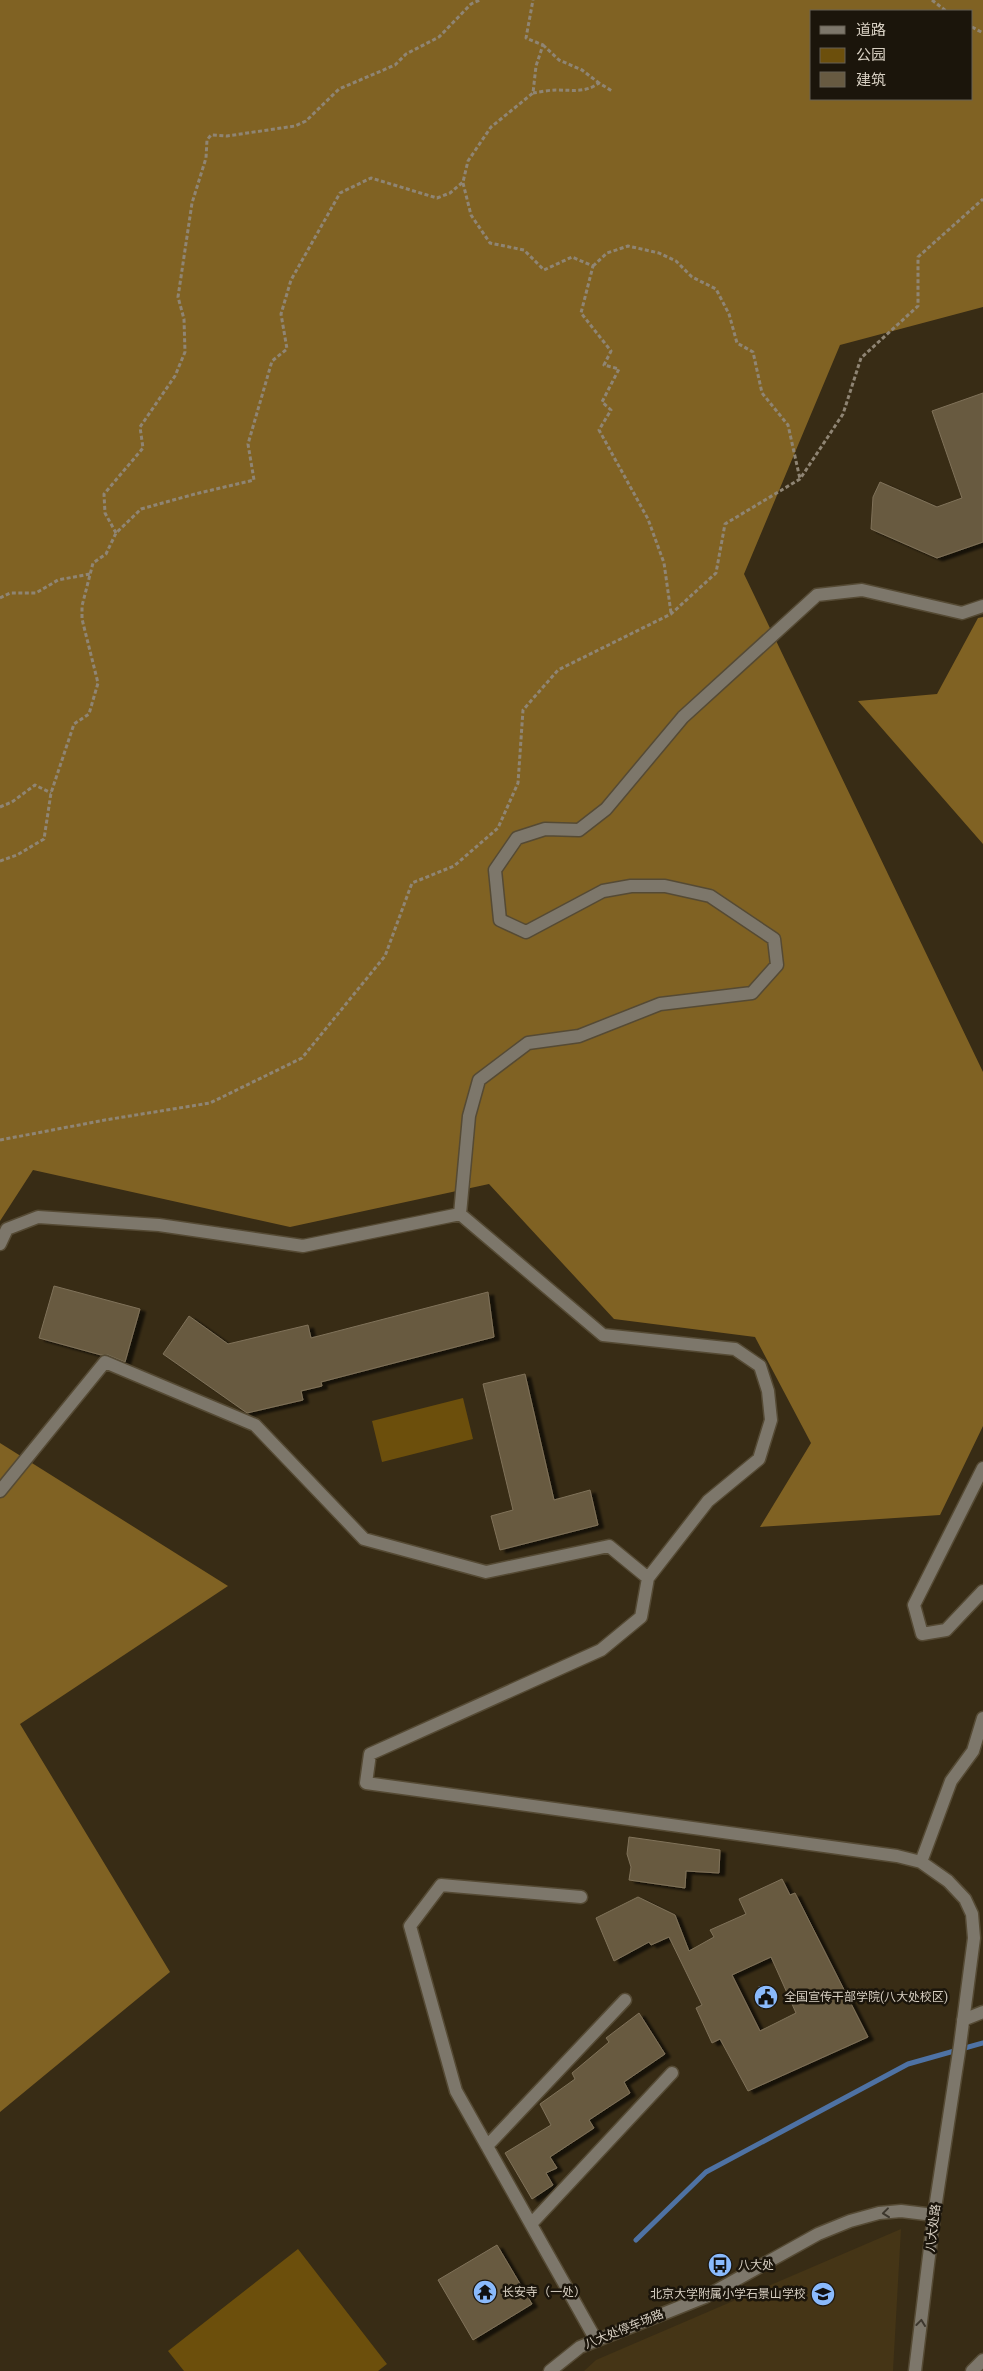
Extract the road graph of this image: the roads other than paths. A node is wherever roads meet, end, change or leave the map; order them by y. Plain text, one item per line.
1 (983, 606) edge
2 (460, 1214) junction
3 (0, 1244) edge
4 (983, 1468) edge
5 (0, 1491) edge
6 (648, 1578) junction
7 (983, 1591) edge
8 (983, 1718) edge
9 (921, 1862) junction
10 (581, 1897) dead end
11 (625, 2000) dead end
12 (983, 2012) edge
13 (963, 2020) junction
14 (672, 2073) dead end
15 (487, 2146) junction
16 (934, 2215) junction
17 (531, 2224) junction
18 (596, 2340) junction
19 (983, 2360) edge
20 (550, 2371) edge
21 (915, 2371) edge
22 (972, 2371) edge

1 - 2 street
2 - 3 street
2 - 6 street
4 - 7 street
5 - 6 street
6 - 9 street
8 - 9 street
9 - 13 street, 八大处路
10 - 15 street
11 - 15 street
12 - 13 street
13 - 16 street, 八大处路
14 - 17 street
15 - 17 street
16 -> 18 street, 八大处停车场路
21 -> 16 street, 八大处路
17 - 18 street
18 - 20 street, 八大处停车场路
19 - 22 street

